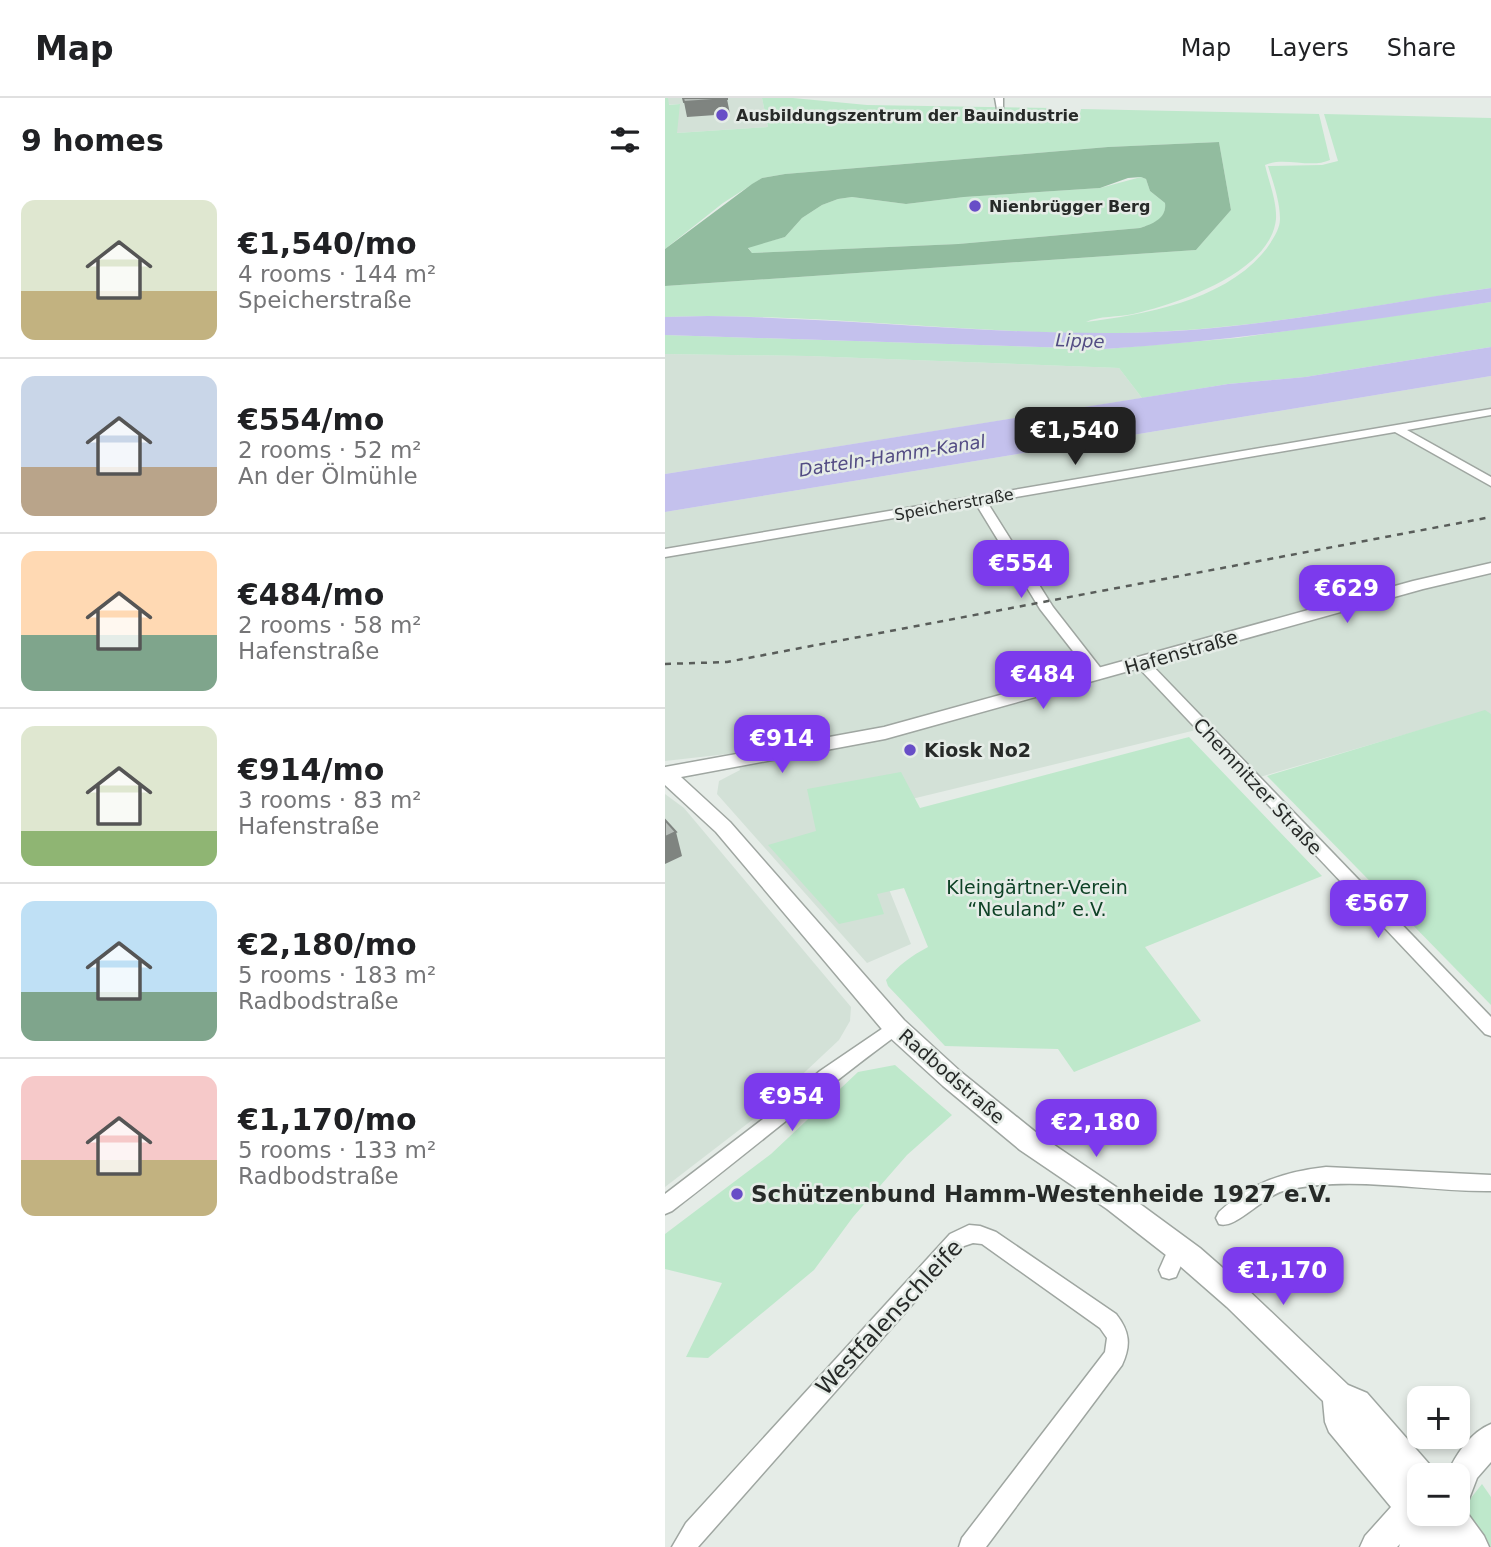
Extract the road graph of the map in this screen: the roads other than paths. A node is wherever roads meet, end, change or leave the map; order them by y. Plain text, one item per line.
1 (802, 98) edge
2 (821, 99) edge
3 (1491, 412) edge
4 (1396, 428) junction
5 (1491, 482) edge
6 (979, 500) junction
7 (665, 553) edge
8 (1491, 568) edge
9 (1142, 663) junction
10 (1099, 675) junction
11 (729, 764) junction
12 (665, 774) edge
13 (706, 809) junction
14 (895, 1027) junction
15 (1491, 1028) edge
16 (1491, 1183) edge
17 (665, 1205) edge
18 (1226, 1218) dead end
19 (1491, 1439) edge
20 (1470, 1465) edge
21 (1407, 1494) edge
22 (1413, 1526) edge
23 (1442, 1526) edge
24 (684, 1547) edge
25 (971, 1547) edge
26 (1376, 1547) edge
27 (1473, 1547) edge

1 - 2 street
3 - 4 street, Speicherstraße
4 - 5 street
4 - 6 street, Speicherstraße
6 - 7 street, Speicherstraße
6 - 10 street
8 - 9 main road, Hafenstraße
9 - 10 main road, Hafenstraße
9 - 15 street, Chemnitzer Straße
10 - 11 main road, Hafenstraße
11 - 12 main road, Hafenstraße
11 - 13 main road
12 - 13 main road, Radbodstraße
13 - 14 main road, Radbodstraße
14 - 17 street
14 - 21 main road, Radbodstraße
16 - 18 street
19 - 20 main road
22 - 26 main road
23 - 27 main road, Radbodstraße
24 - 25 street, Westfalenschleife

